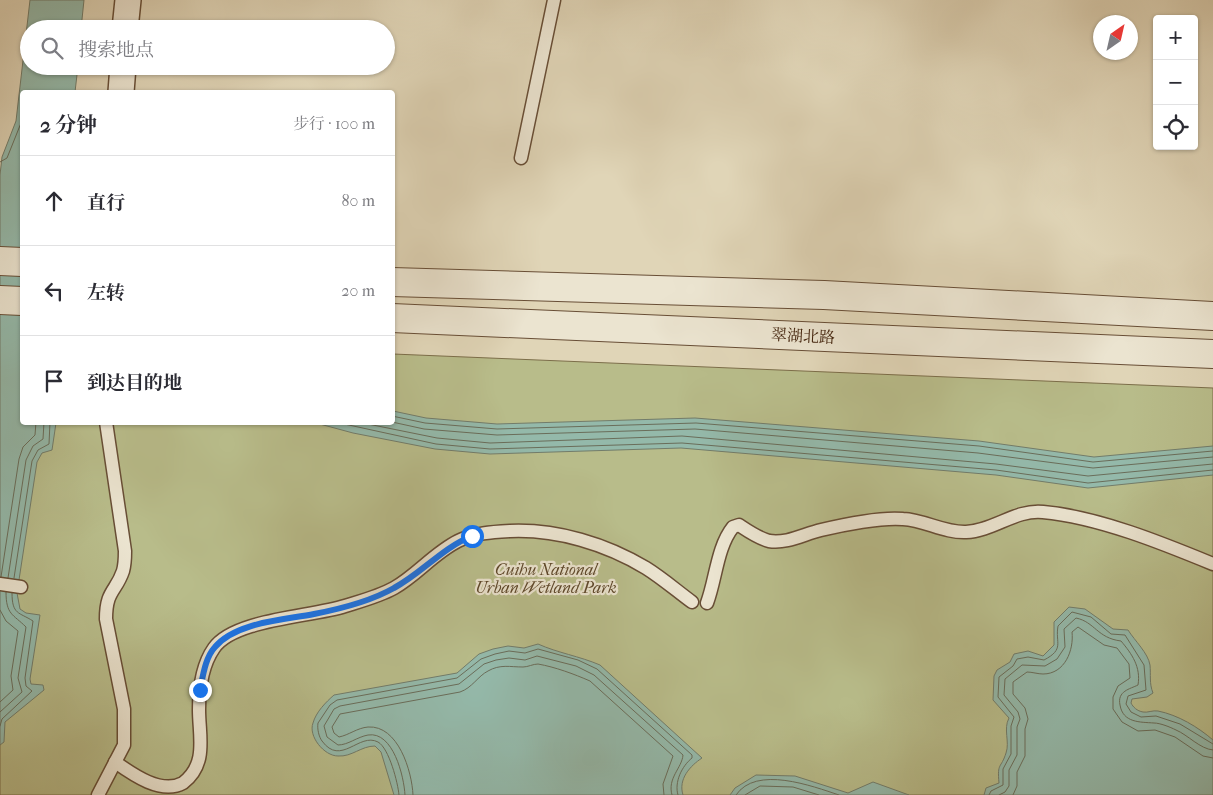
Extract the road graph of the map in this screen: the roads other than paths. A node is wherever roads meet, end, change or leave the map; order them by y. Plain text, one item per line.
1 (128, 0) edge
2 (554, 0) edge
3 (126, 20) edge
4 (122, 75) edge
5 (121, 90) edge
6 (521, 158) dead end
7 (0, 261) edge
8 (20, 262) edge
9 (395, 282) edge
10 (0, 300) edge
11 (20, 301) edge
12 (1213, 316) edge
13 (395, 318) edge
14 (1213, 354) edge
15 (106, 427) edge
16 (1213, 564) edge
17 (0, 584) edge
18 (21, 586) dead end
19 (692, 602) dead end
20 (707, 603) dead end
21 (115, 762) junction
22 (98, 795) edge

1 - 3 street
2 - 6 lane
4 - 5 street
7 - 8 street
9 - 12 street
10 - 11 street
13 - 14 street, 翠湖北路
15 - 21 lane
16 - 20 lane
17 - 18 lane
19 - 21 lane
21 - 22 lane

